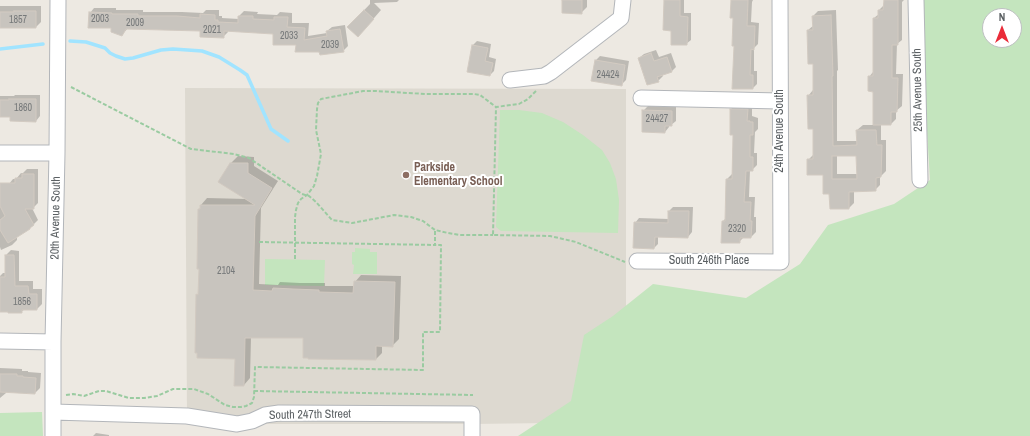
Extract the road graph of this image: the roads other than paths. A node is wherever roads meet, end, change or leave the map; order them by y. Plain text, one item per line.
1 (58, 0) edge
2 (622, 0) edge
3 (780, 0) edge
4 (916, 0) edge
5 (510, 80) dead end
6 (641, 98) dead end
7 (780, 101) junction
8 (0, 153) edge
9 (58, 153) junction
10 (920, 180) dead end
11 (632, 262) road end
12 (781, 262) joint
13 (0, 341) edge
14 (53, 342) junction
15 (53, 412) junction
16 (53, 436) edge
17 (472, 436) edge

1 - 9 street, 20th Avenue South
2 - 5 street
3 - 7 street, 24th Avenue South
4 - 10 street, 25th Avenue South
6 - 7 street
7 - 12 street, 24th Avenue South
8 - 9 street
9 - 14 street, 20th Avenue South
11 - 12 street, South 246th Place
13 - 14 street
14 - 15 street, 20th Avenue South
15 - 16 street, 20th Avenue South
15 - 17 street, South 247th Street

